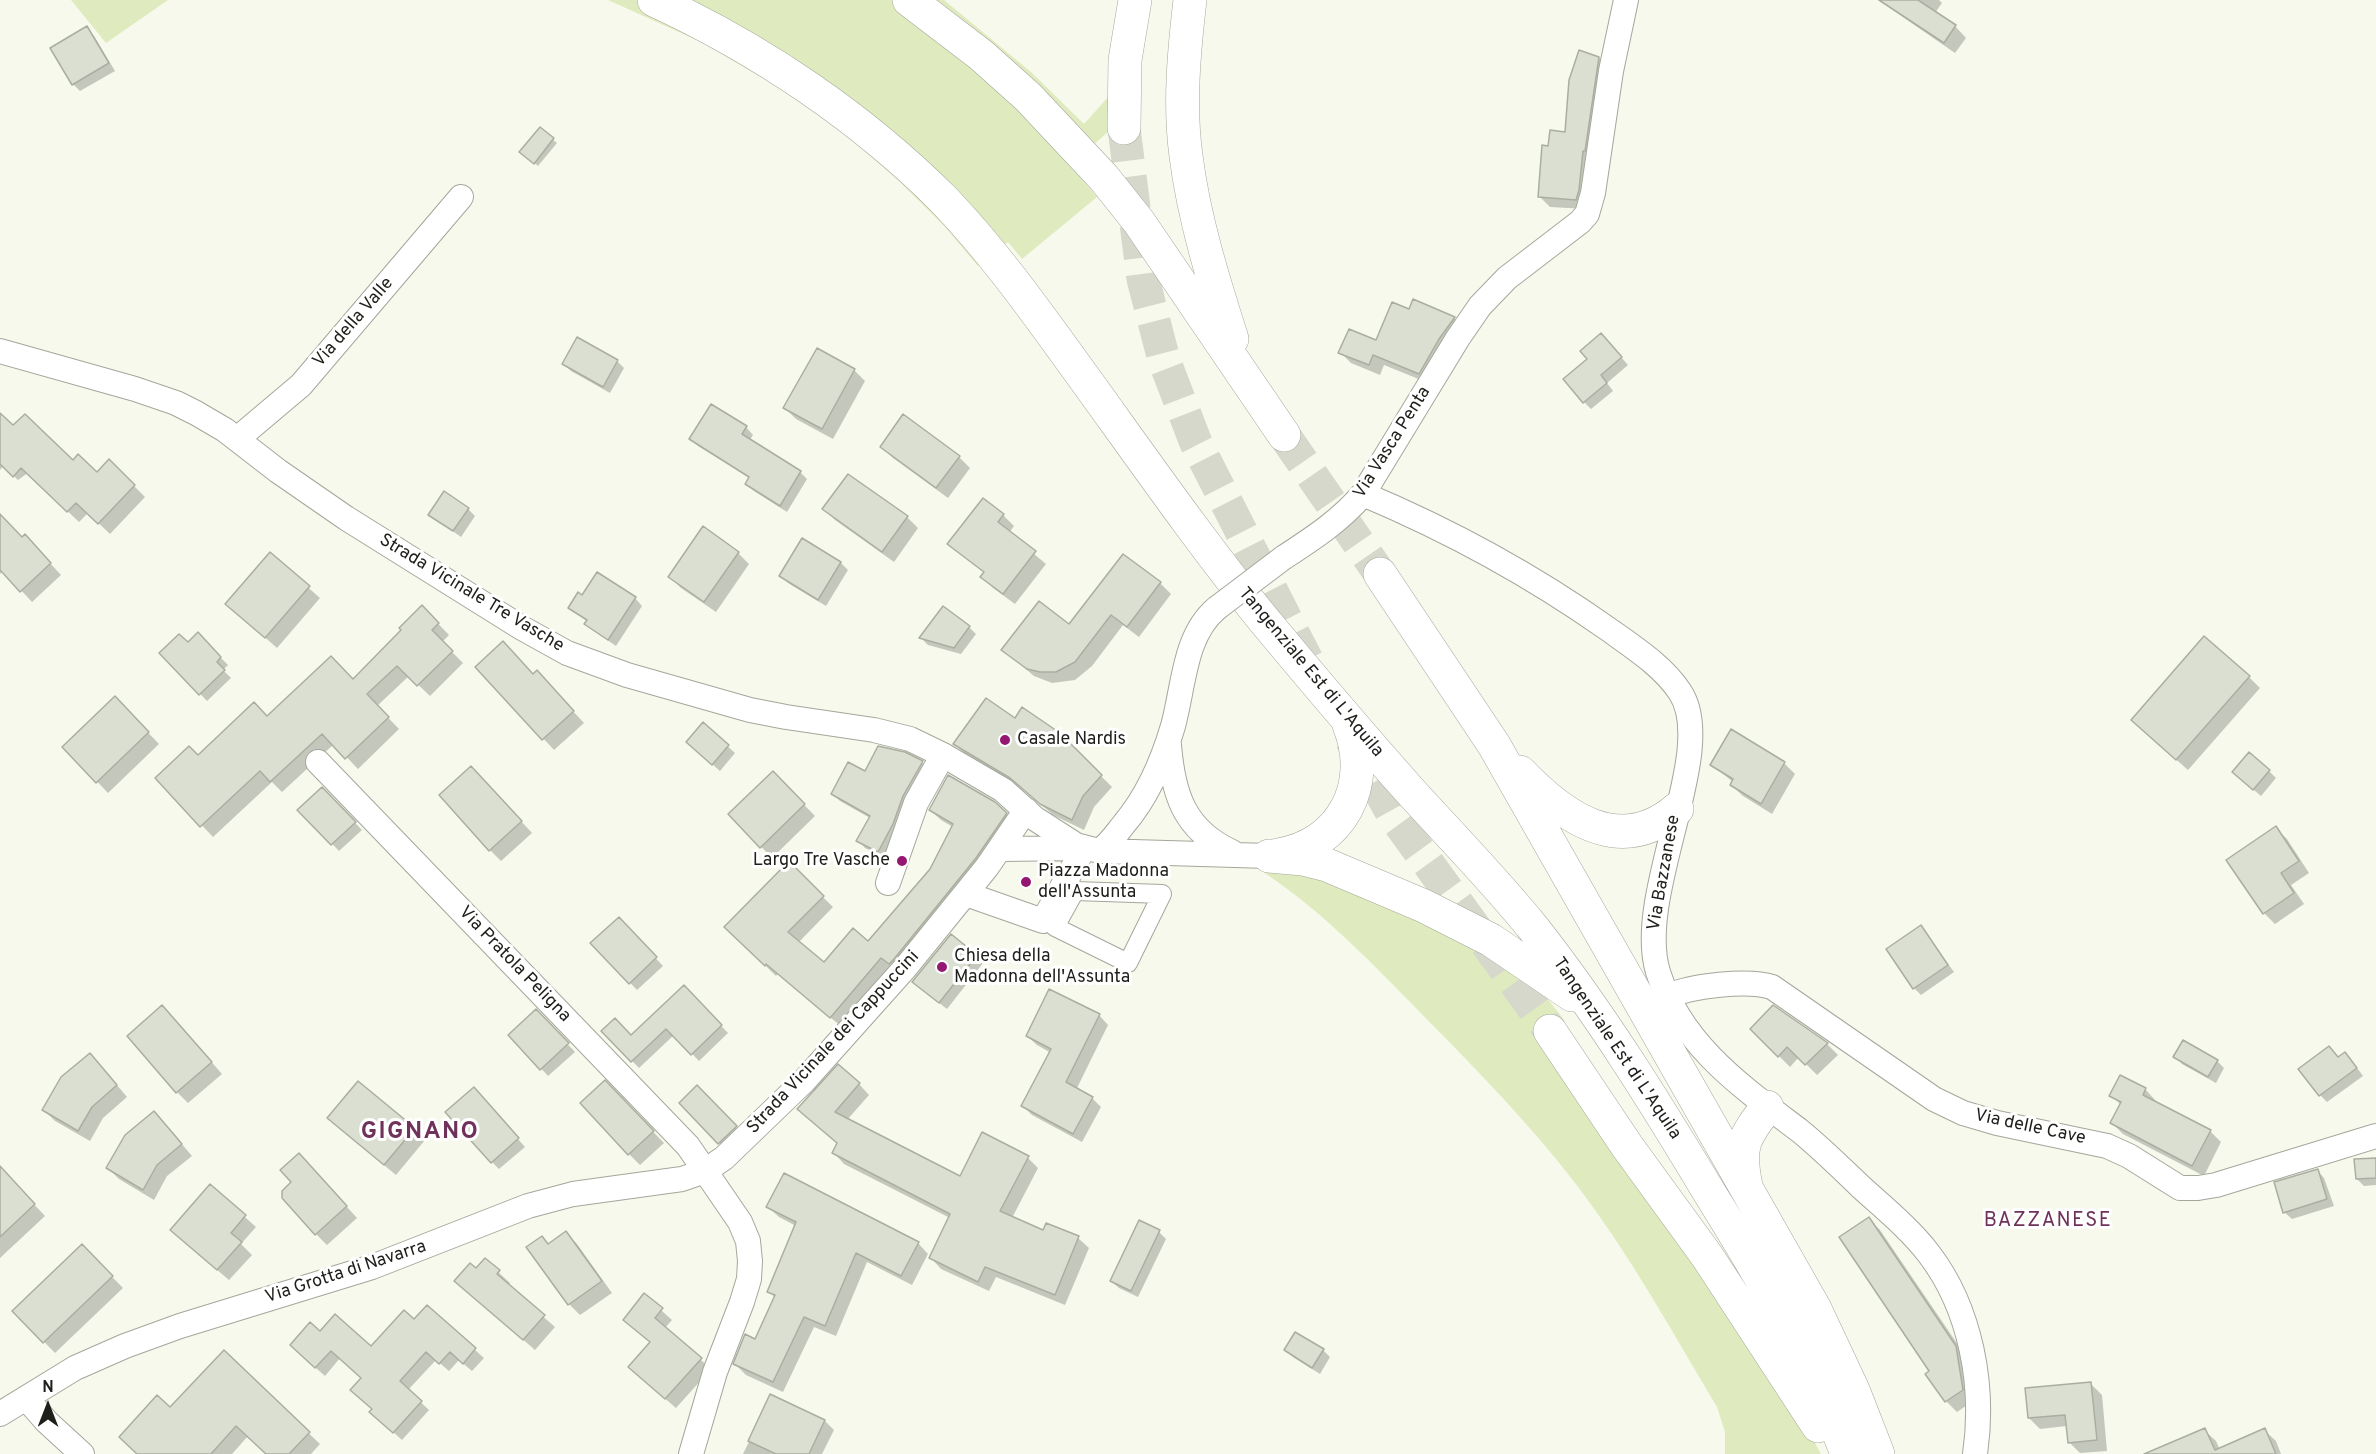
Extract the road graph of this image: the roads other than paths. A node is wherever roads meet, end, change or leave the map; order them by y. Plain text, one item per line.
1 (654, 0) edge
2 (909, 0) edge
3 (1135, 0) edge
4 (1190, 0) edge
5 (1626, 0) edge
6 (1124, 128) tunnel mouth
7 (461, 197) dead end
8 (0, 351) edge
9 (1244, 375) junction
10 (1284, 435) tunnel mouth
11 (237, 439) junction
12 (1363, 494) junction
13 (1380, 574) tunnel mouth
14 (1347, 721) junction
15 (1168, 739) junction
16 (1494, 745) junction
17 (943, 755) junction
18 (318, 762) dead end
19 (1677, 809) junction
20 (1026, 810) junction
21 (1000, 849) junction
22 (1091, 849) junction
23 (1253, 855) junction
24 (888, 883) dead end
25 (966, 894) junction
26 (1065, 895) junction
27 (1053, 916) junction
28 (1668, 996) junction
29 (1595, 1011) junction
30 (1550, 1030) tunnel mouth
31 (1767, 1107) junction
32 (2376, 1136) edge
33 (705, 1171) junction
34 (1748, 1194) junction
35 (26, 1398) junction
36 (0, 1414) edge
37 (82, 1454) edge
38 (691, 1454) edge
39 (1834, 1454) edge
40 (1847, 1454) edge
41 (1878, 1454) edge
42 (1975, 1454) edge

1 - 14 highway, Tangenziale Est di L'Aquila
2 - 9 highway
3 - 6 highway
4 - 9 highway
5 - 12 street, Via Vasca Penta
7 - 11 street, Via della Valle
8 - 11 street, Strada Vicinale Tre Vasche
9 - 10 highway
11 - 17 street, Strada Vicinale Tre Vasche
12 - 15 street, Via Vasca Penta, bridge
12 - 19 street, Via Bazzanese
13 - 16 highway, Tangenziale Est di L'Aquila
14 - 23 highway
14 - 29 highway, Tangenziale Est di L'Aquila
15 - 22 street, Via Vasca Penta
15 - 23 street
16 - 19 highway
16 - 34 highway, Tangenziale Est di L'Aquila
17 - 20 street, Strada Vicinale Tre Vasche
17 - 24 street
18 - 33 street, Via Pratola Peligna
19 - 28 street, Via Bazzanese
20 - 21 street
20 - 22 street, Strada Vicinale Tre Vasche
21 - 22 street
21 - 25 street
22 - 23 street, Strada Vicinale Tre Vasche
22 - 26 street
23 - 29 highway
25 - 27 street
25 - 33 street, Strada Vicinale dei Cappuccini
26 - 27 street
26 - 27 street
28 - 31 street, Via Bazzanese
28 - 32 street, Via delle Cave
29 - 40 highway, Tangenziale Est di L'Aquila
30 - 39 highway
31 - 34 highway
31 - 42 street, Via Bazzanese
33 - 35 street, Via Grotta di Navarra
33 - 38 street
34 - 41 highway, Tangenziale Est di L'Aquila
35 - 36 street, Via Grotta di Navarra
35 - 37 street

